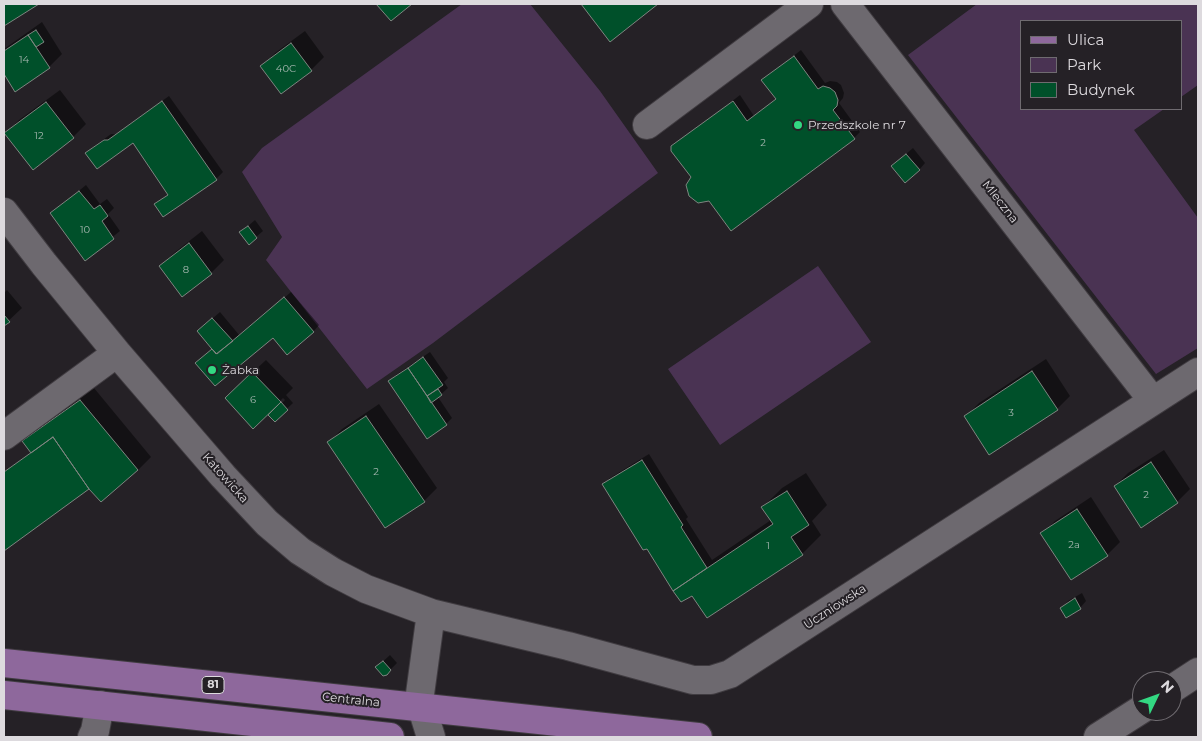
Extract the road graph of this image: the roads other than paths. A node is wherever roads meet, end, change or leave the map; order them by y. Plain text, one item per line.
1 (809, 4) edge
2 (845, 4) edge
3 (647, 124) dead end
4 (4, 212) edge
5 (117, 353) junction
6 (1198, 372) edge
7 (1153, 400) junction
8 (4, 436) edge
9 (431, 613) junction
10 (4, 663) edge
11 (1198, 672) edge
12 (1182, 682) edge
13 (4, 695) edge
14 (100, 705) junction
15 (422, 708) junction
16 (1132, 715) edge
17 (92, 737) edge
18 (390, 737) edge
19 (431, 737) edge
20 (698, 737) edge
21 (1098, 737) edge

1 - 3 street
2 - 7 street, Mleczna
4 - 5 street, Katowicka
5 - 8 street
5 - 9 street, Katowicka
6 - 7 street, Uczniowska
7 - 9 street, Uczniowska
9 - 15 street
10 - 15 main road, Centralna / 81
11 - 12 street
13 - 14 main road
14 - 17 street
14 - 18 main road
15 - 19 street
15 - 20 main road, Centralna / 81
16 - 21 street

